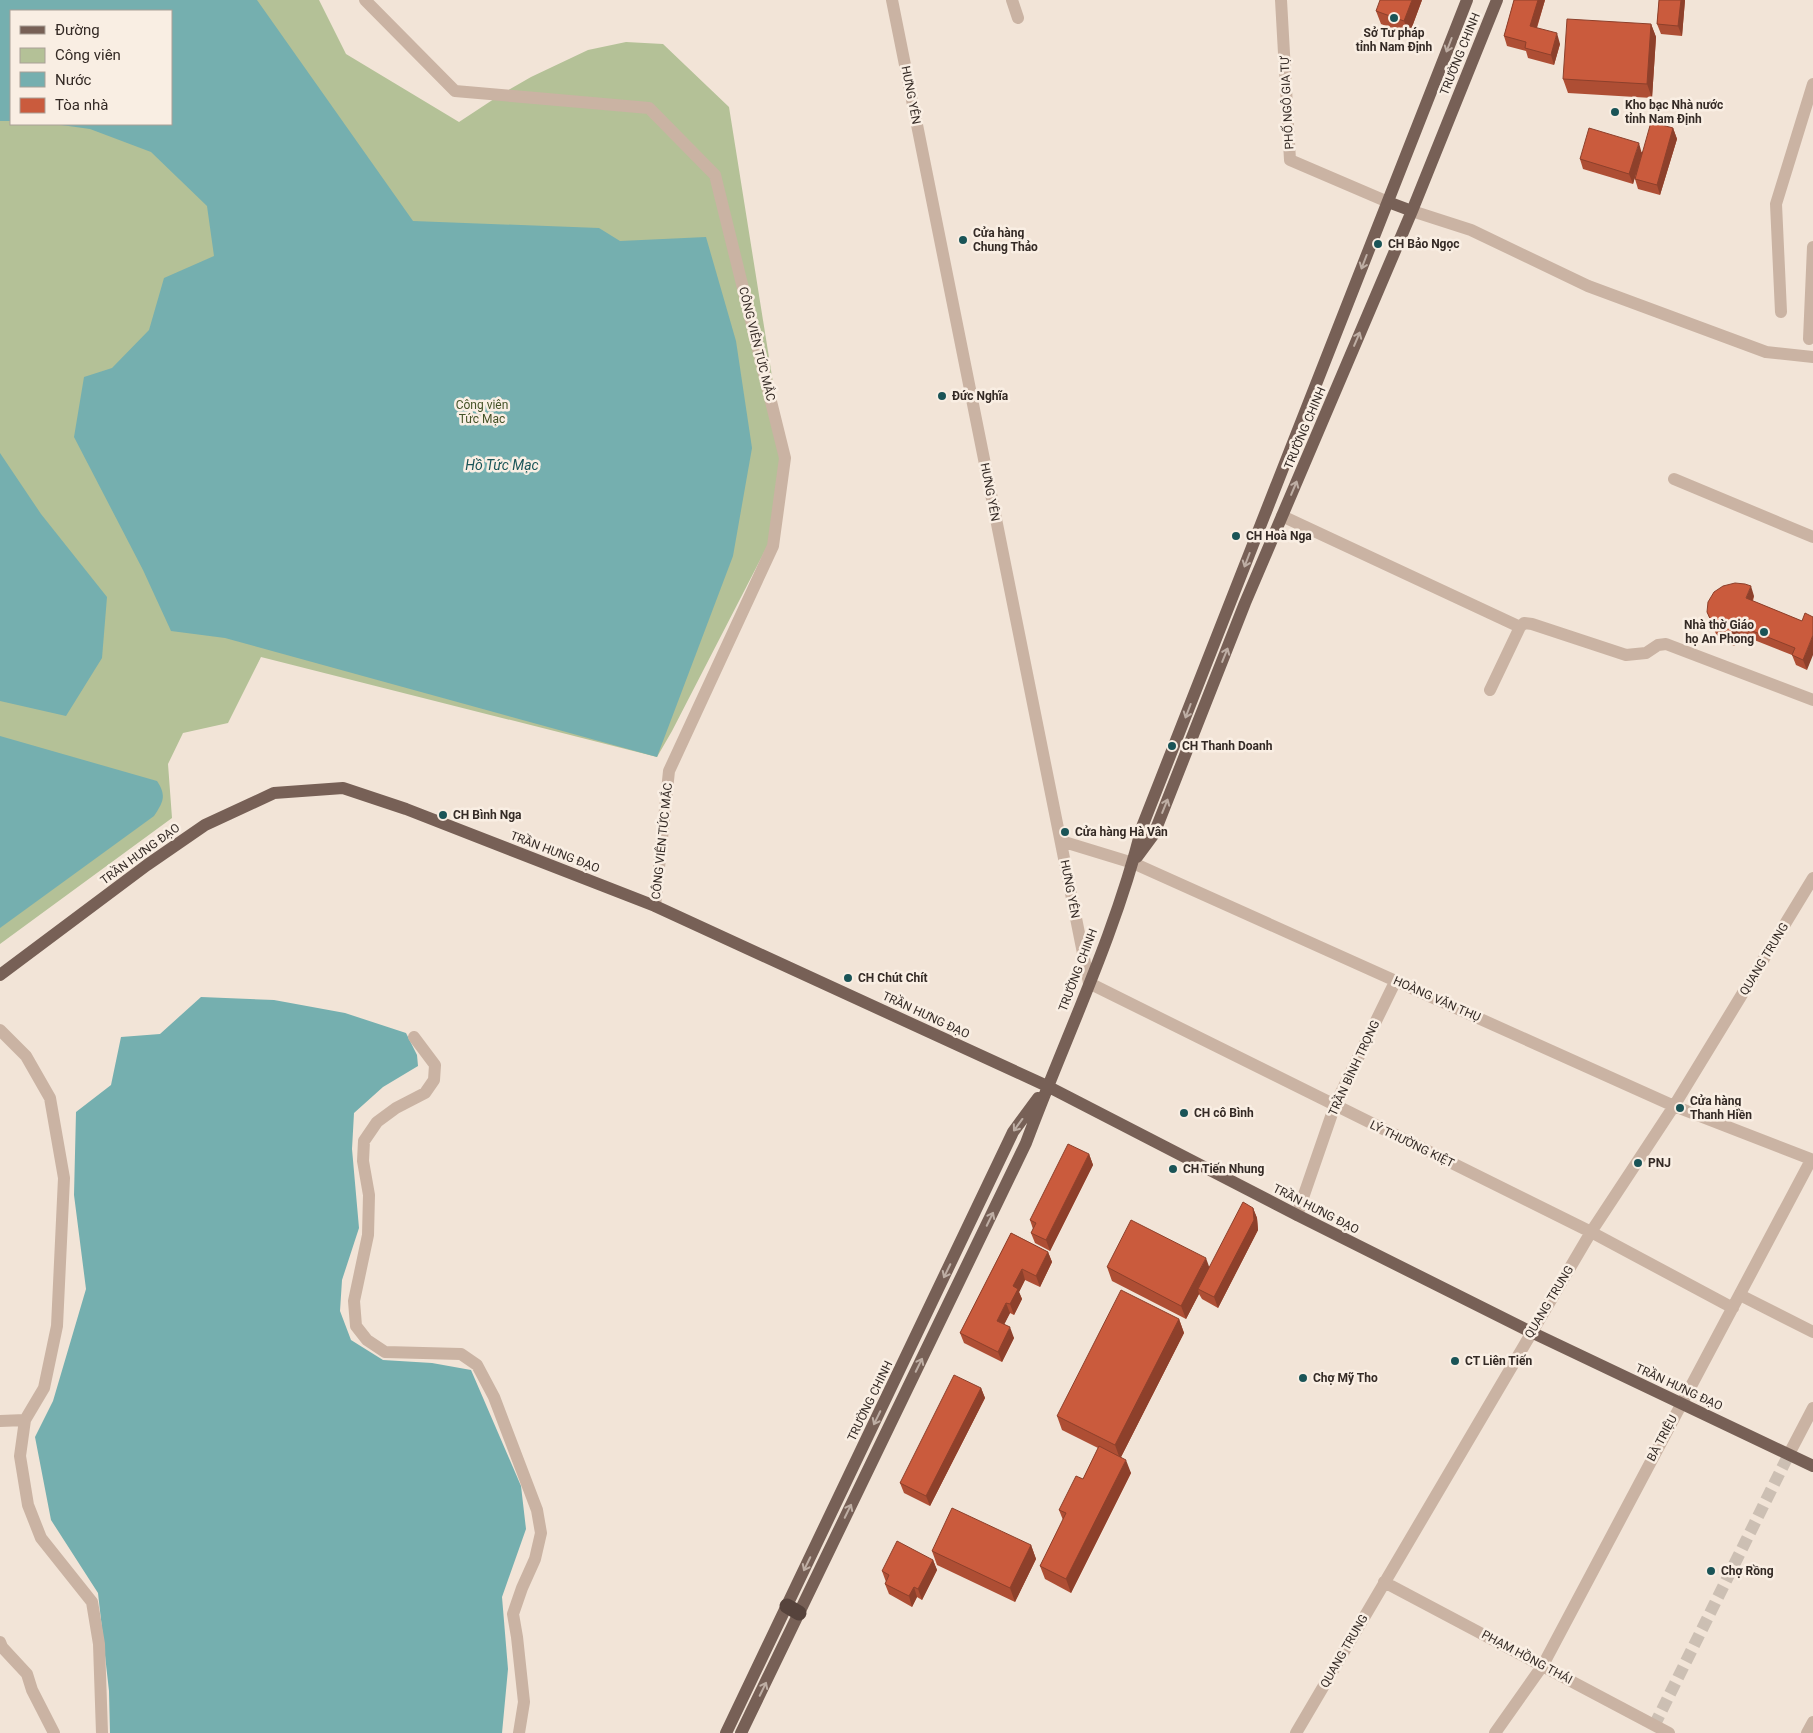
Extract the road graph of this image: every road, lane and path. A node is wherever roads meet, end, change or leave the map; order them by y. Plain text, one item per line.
1 (365, 0) edge
2 (892, 0) edge
3 (1012, 0) edge
4 (1281, 0) edge
5 (1467, 0) edge
6 (1497, 0) edge
7 (1018, 18) dead end
8 (1813, 84) edge
9 (1808, 117) edge
10 (1388, 202) junction
11 (1412, 211) junction
12 (1813, 247) edge
13 (1781, 312) dead end
14 (1809, 339) dead end
15 (1813, 357) edge
16 (1674, 479) dead end
17 (1282, 516) junction
18 (1813, 537) edge
19 (1232, 598) junction
20 (1245, 603) junction
21 (1520, 627) junction
22 (1490, 690) dead end
23 (1813, 700) edge
24 (1061, 841) junction
25 (1133, 863) junction
26 (1813, 878) edge
27 (655, 906) junction
28 (0, 975) edge
29 (1396, 980) junction
30 (1089, 983) junction
31 (0, 1030) edge
32 (414, 1037) dead end
33 (1047, 1086) junction
34 (1335, 1105) junction
35 (1674, 1106) junction
36 (1812, 1160) edge
37 (1297, 1214) junction
38 (1591, 1232) junction
39 (1740, 1295) junction
40 (1733, 1308) junction
41 (1531, 1332) junction
42 (1813, 1332) edge
43 (1680, 1404) junction
44 (1813, 1408) edge
45 (25, 1420) junction
46 (0, 1421) edge
47 (1790, 1454) junction
48 (1813, 1466) edge
49 (1384, 1582) junction
50 (793, 1610) junction
51 (0, 1642) edge
52 (1543, 1665) junction
53 (1813, 1722) edge
54 (1652, 1729) edge
55 (54, 1733) edge
56 (102, 1733) edge
57 (519, 1733) edge
58 (726, 1733) edge
59 (741, 1733) edge
60 (1296, 1733) edge
61 (1495, 1733) edge
62 (1669, 1733) edge
63 (1807, 1733) edge

1 - 27 street, CÔNG VIÊN TỨC MẮC
2 - 24 street, HƯNG YÊN
3 - 7 street
4 - 10 street, PHỐ NGÔ GIA TỰ
5 -> 10 main road, TRƯỜNG CHINH
6 - 11 main road, TRƯỜNG CHINH
8 - 9 street
9 - 13 street
10 - 11 main road
10 -> 19 main road, TRƯỜNG CHINH
11 - 15 street
17 -> 11 main road, TRƯỜNG CHINH
12 - 14 street
16 - 18 street
17 - 20 main road, TRƯỜNG CHINH
17 - 21 street
19 - 20 main road
19 -> 25 main road, TRƯỜNG CHINH
25 -> 20 main road, TRƯỜNG CHINH
21 - 22 street
21 - 23 street
24 - 25 street, HOÀNG VĂN THỤ
24 - 30 street, HƯNG YÊN
25 - 29 street, HOÀNG VĂN THỤ
25 - 30 main road, TRƯỜNG CHINH
26 - 35 street, QUANG TRUNG
27 - 28 main road, TRẦN HƯNG ĐẠO
27 - 33 main road, TRẦN HƯNG ĐẠO
29 - 34 street, TRẦN BÌNH TRỌNG
29 - 35 street, HOÀNG VĂN THỤ
30 - 33 main road, TRƯỜNG CHINH
30 - 34 street, LÝ THƯỜNG KIỆT
31 - 45 street
32 - 57 street
33 - 37 main road, TRẦN HƯNG ĐẠO
33 - 50 main road, TRƯỜNG CHINH
34 - 37 street, TRẦN BÌNH TRỌNG
34 - 38 street, LÝ THƯỜNG KIỆT
35 - 36 street, HOÀNG VĂN THỤ
35 - 38 street, QUANG TRUNG
36 - 39 street, BÀ TRIỆU
37 - 41 main road, TRẦN HƯNG ĐẠO
38 - 40 street, LÝ THƯỜNG KIỆT
38 - 41 street, QUANG TRUNG
39 - 40 street, BÀ TRIỆU
39 - 42 street
40 - 43 street, BÀ TRIỆU
41 - 43 main road, TRẦN HƯNG ĐẠO
41 - 49 street, QUANG TRUNG
43 - 47 main road, TRẦN HƯNG ĐẠO
43 - 52 street, BÀ TRIỆU
44 - 47 street
45 - 46 street
45 - 56 street
47 - 48 main road, TRẦN HƯNG ĐẠO
49 - 52 street, PHẠM HỒNG THÁI
49 - 60 street, QUANG TRUNG
50 - 58 main road, TRƯỜNG CHINH
59 -> 50 main road, TRƯỜNG CHINH
51 - 55 street
52 - 54 street, PHẠM HỒNG THÁI
52 - 61 street, BÀ TRIỆU
53 - 63 street
54 - 62 street, PHẠM HỒNG THÁI

